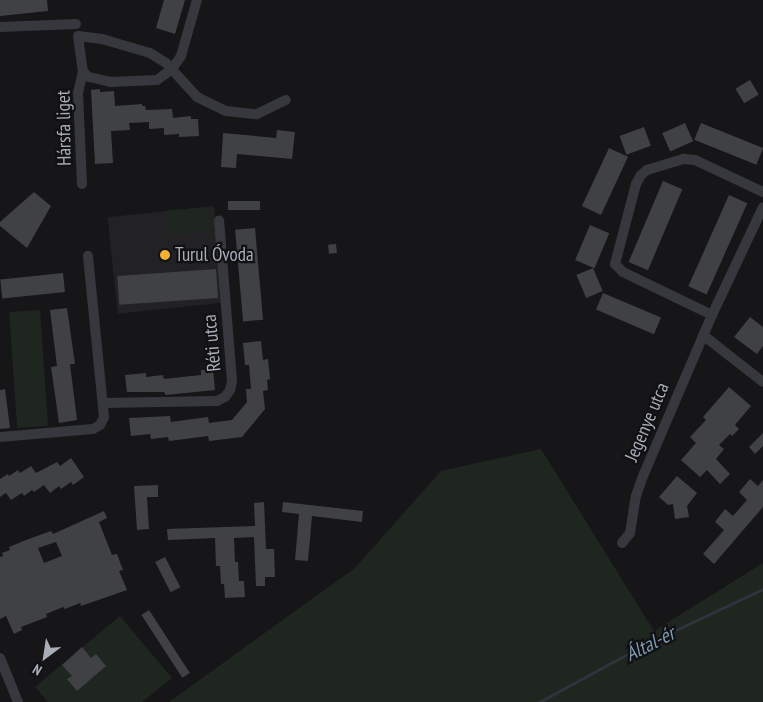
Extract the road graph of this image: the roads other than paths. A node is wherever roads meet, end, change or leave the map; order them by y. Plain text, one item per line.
1 (197, 0) edge
2 (76, 24) dead end
3 (0, 27) edge
4 (172, 69) junction
5 (83, 72) junction
6 (286, 100) dead end
7 (82, 184) dead end
8 (763, 192) edge
9 (763, 207) edge
10 (219, 221) dead end
11 (88, 256) dead end
12 (712, 315) junction
13 (703, 335) junction
14 (763, 382) edge
15 (103, 403) junction
16 (0, 437) edge
17 (622, 543) dead end
18 (0, 658) edge
19 (18, 702) edge

1 - 4 street
2 - 3 street
4 - 5 street, Hársfa liget
4 - 5 street, Hársfa liget
4 - 6 street, Hársfa liget
5 - 7 street, Hársfa liget
8 - 12 street
9 - 12 street, Jegenye utca
10 - 15 street, Réti utca
11 - 15 street
12 - 13 street, Jegenye utca
13 - 14 street
13 - 17 street, Jegenye utca
15 - 16 street
18 - 19 street

